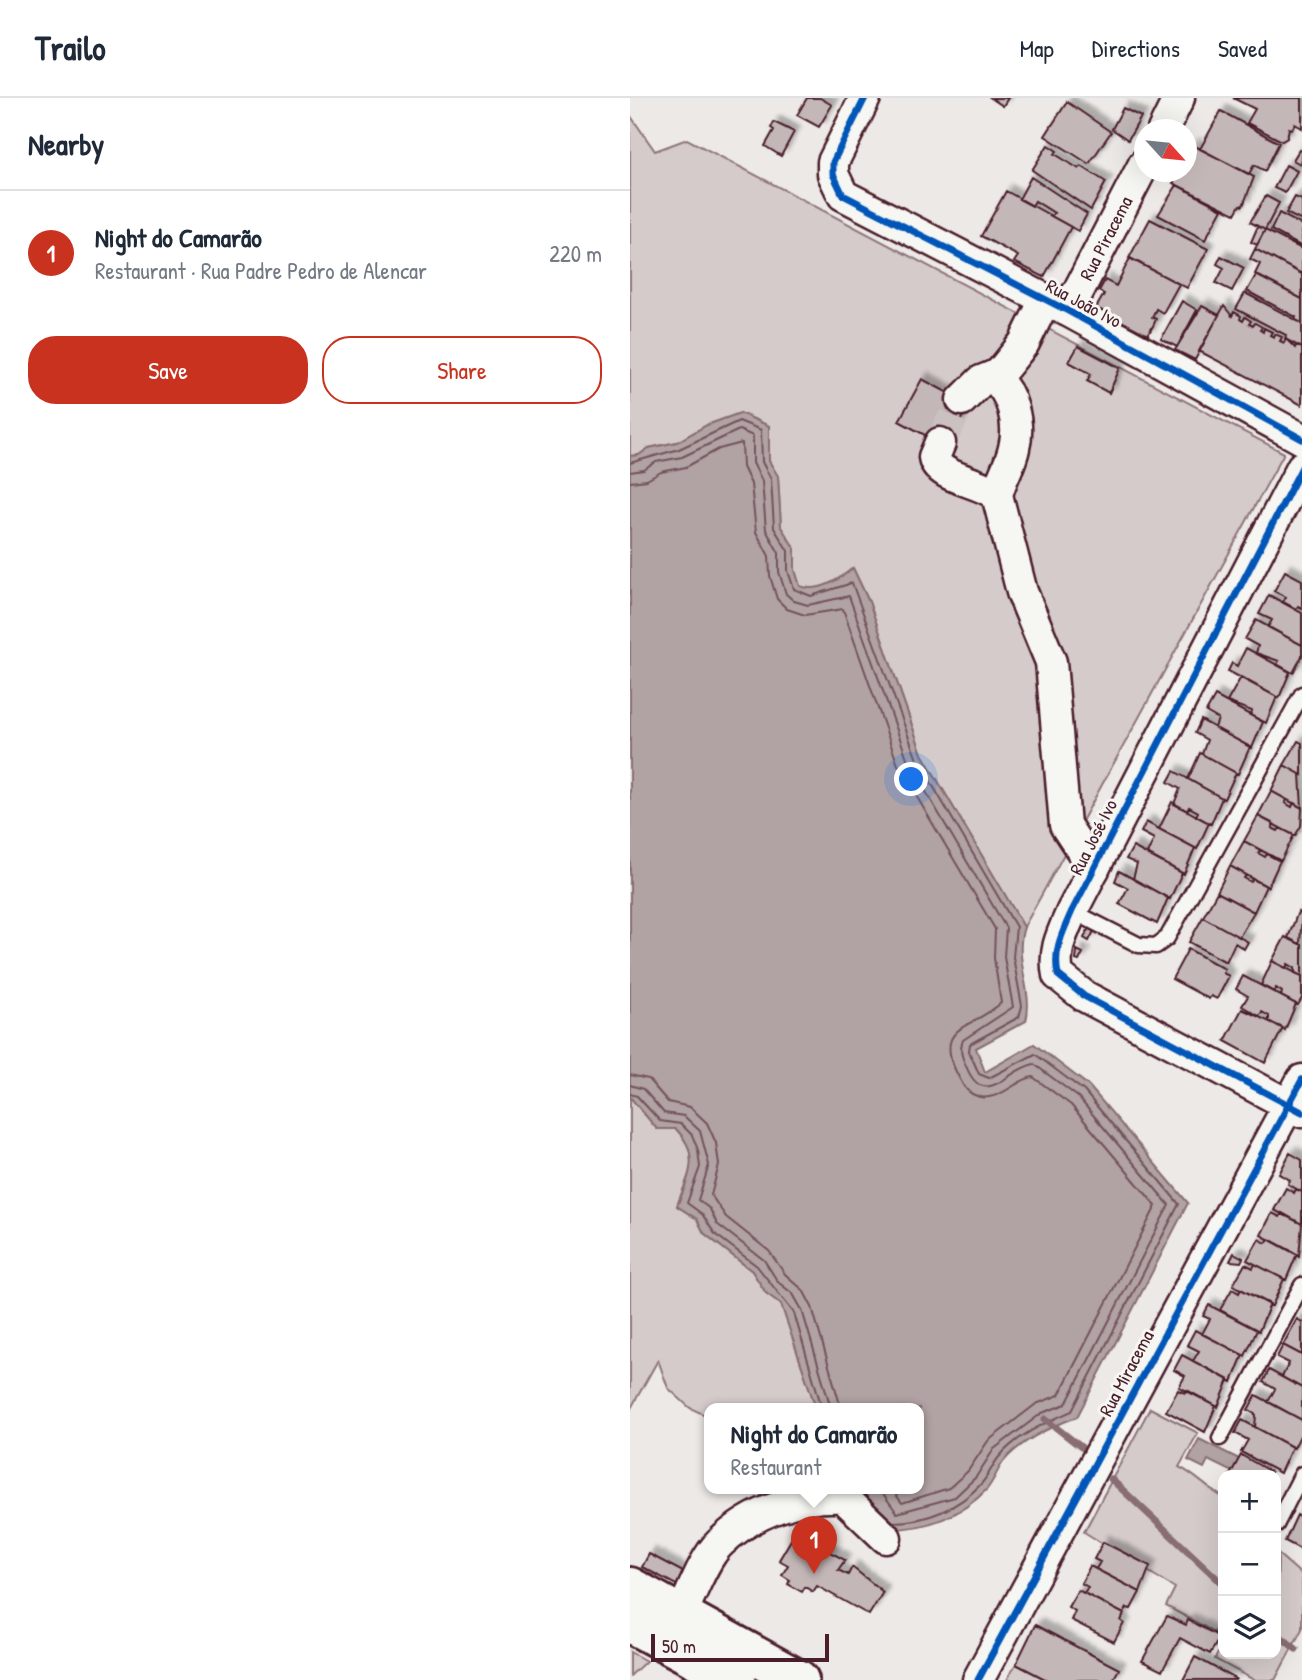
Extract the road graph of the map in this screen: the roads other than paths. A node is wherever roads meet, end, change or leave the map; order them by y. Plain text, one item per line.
1 (865, 98) edge
2 (1179, 98) edge
3 (1168, 119) edge
4 (1134, 180) edge
5 (1057, 306) junction
6 (1002, 376) junction
7 (962, 400) tunnel mouth
8 (1302, 439) edge
9 (940, 443) tunnel mouth
10 (1302, 467) edge
11 (997, 495) junction
12 (1302, 694) edge
13 (1094, 869) junction
14 (1072, 911) junction
15 (1298, 1099) edge
16 (1302, 1285) edge
17 (1220, 1438) dead end
18 (1302, 1474) edge
19 (1281, 1515) edge
20 (886, 1538) dead end
21 (630, 1587) edge
22 (681, 1615) junction
23 (630, 1623) edge
24 (751, 1674) edge
25 (799, 1680) edge
26 (978, 1680) edge

1 - 5 street, Rua João Ivo
2 - 3 street
4 - 5 street, Rua Piracema
5 - 6 street, Rua Piracema
5 - 8 street, Rua João Ivo
6 - 7 street, Rua Piracema
6 - 11 street
9 - 11 street
10 - 13 street, Rua José Ivo
11 - 13 street
12 - 14 lane
13 - 14 street, Rua José Ivo
14 - 15 street, Rua José Ivo
15 - 26 street, Rua Miracema
16 - 17 lane
18 - 19 lane
20 - 22 street
21 - 22 main road
22 - 24 main road
23 - 24 main road
24 - 25 main road

